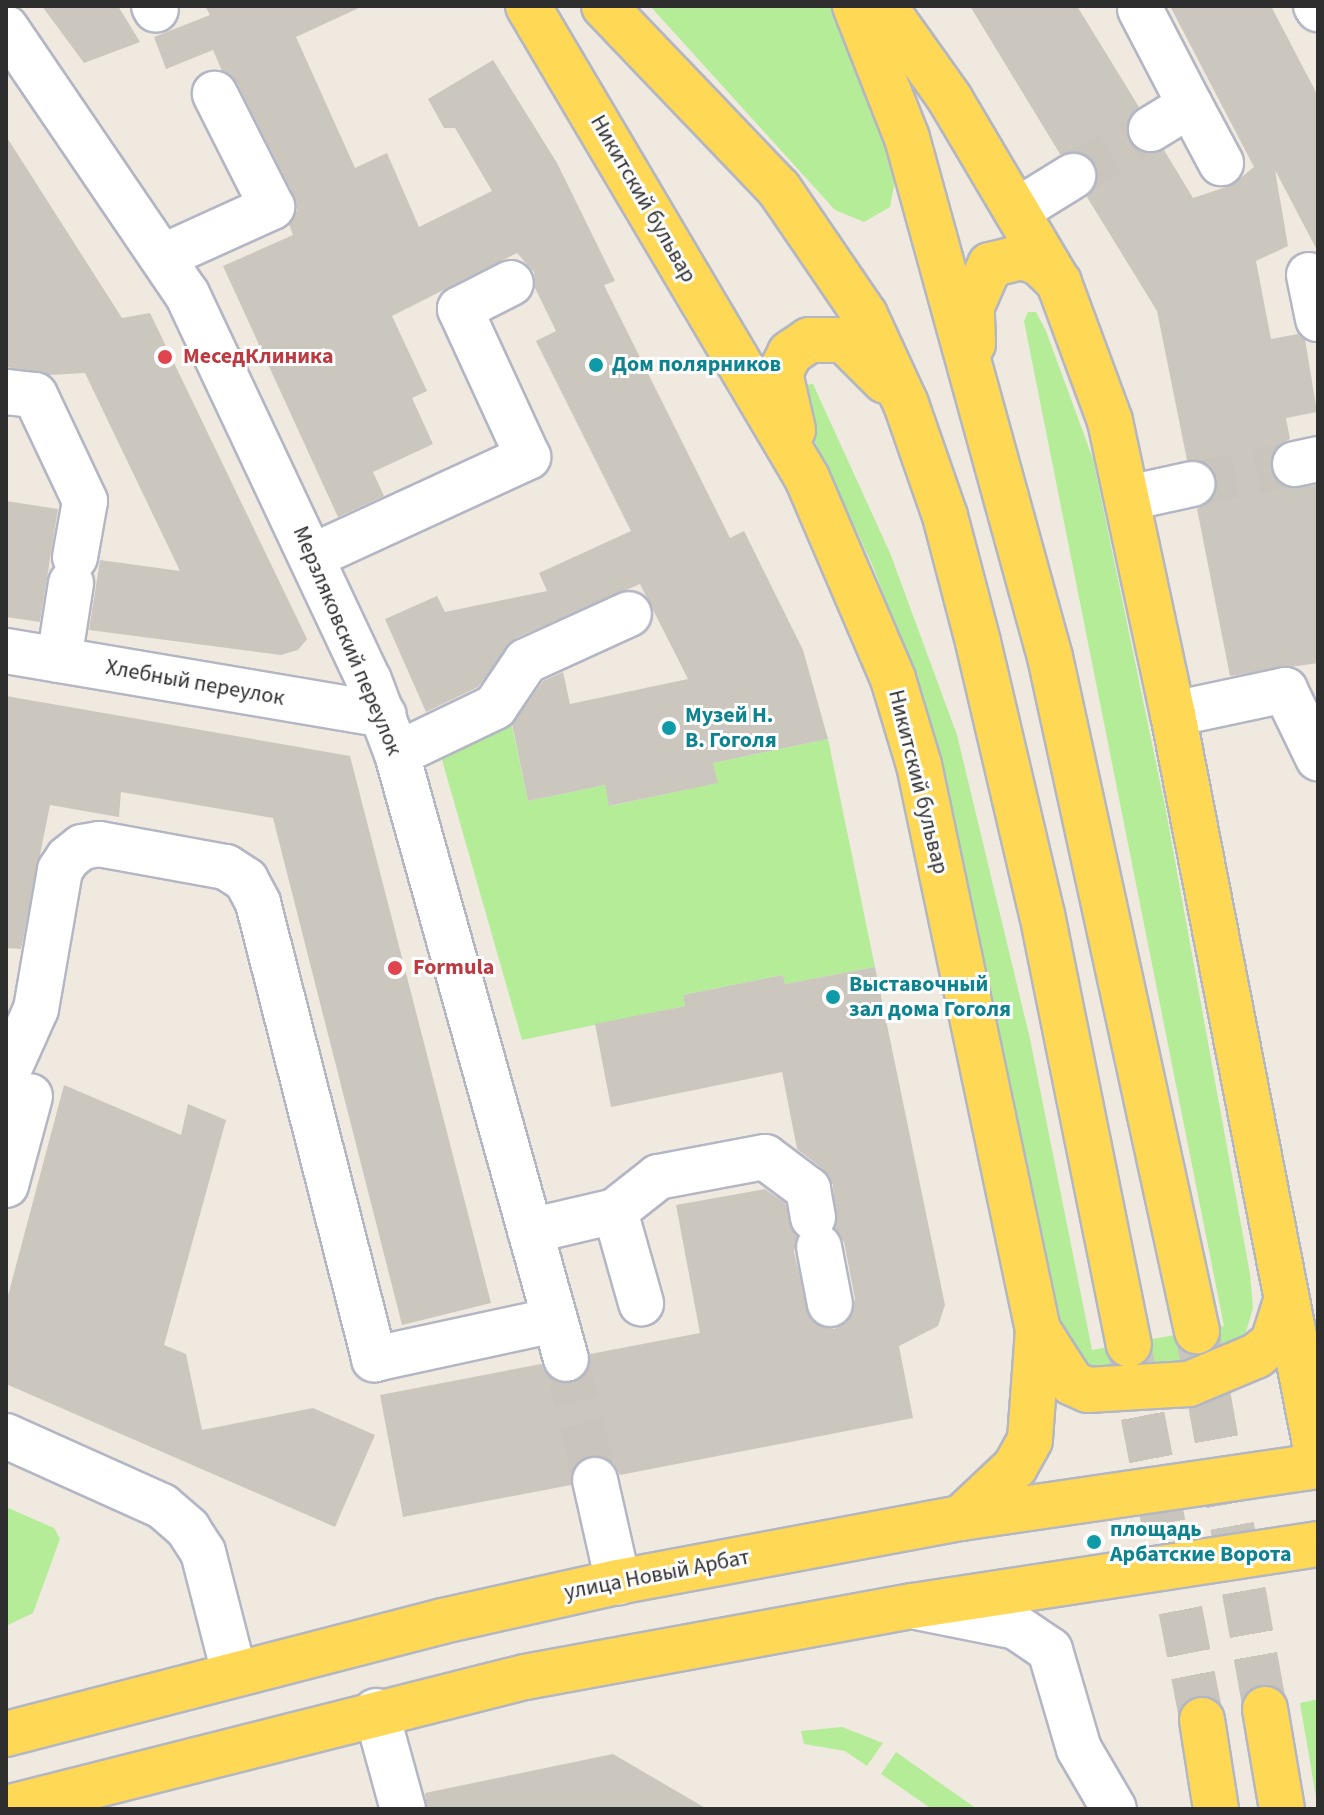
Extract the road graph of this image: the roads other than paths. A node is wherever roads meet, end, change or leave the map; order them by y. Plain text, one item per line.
1 (528, 6) edge
2 (604, 6) edge
3 (855, 6) edge
4 (884, 6) edge
5 (1140, 9) dead end
6 (6, 28) edge
7 (215, 94) dead end
8 (1190, 105) junction
9 (1151, 129) tunnel mouth
10 (1221, 163) dead end
11 (1073, 176) tunnel mouth
12 (1018, 210) junction
13 (164, 256) junction
14 (1309, 275) dead end
15 (511, 283) dead end
16 (1059, 283) junction
17 (1318, 319) edge
18 (6, 392) edge
19 (981, 397) junction
20 (906, 404) junction
21 (807, 478) junction
22 (1192, 484) tunnel mouth
23 (1128, 498) junction
24 (313, 556) junction
25 (629, 614) dead end
26 (6, 651) edge
27 (59, 660) junction
28 (1173, 714) junction
29 (390, 735) junction
30 (1318, 758) edge
31 (18, 1086) edge
32 (6, 1185) edge
33 (615, 1211) junction
34 (530, 1231) junction
35 (1286, 1301) junction
36 (641, 1303) dead end
37 (830, 1304) dead end
38 (1038, 1330) junction
39 (1197, 1331) tunnel mouth
40 (1129, 1344) tunnel mouth
41 (6, 1436) edge
42 (1318, 1459) edge
43 (1318, 1466) edge
44 (595, 1480) tunnel mouth
45 (961, 1518) junction
46 (1318, 1544) edge
47 (618, 1582) junction
48 (913, 1606) junction
49 (234, 1673) junction
50 (1265, 1709) tunnel mouth
51 (376, 1711) junction
52 (1202, 1720) tunnel mouth
53 (6, 1734) edge
54 (6, 1808) edge
55 (403, 1809) edge
56 (1114, 1809) edge
57 (1216, 1809) edge
58 (1282, 1809) edge

1 - 21 main road, Никитский бульвар
2 - 20 main road
3 - 19 main road
4 - 12 main road
5 - 8 street
6 - 13 street, Мерзляковский переулок
7 - 13 street
8 - 9 street
8 - 10 street
11 - 12 street
12 - 16 main road
13 - 24 street, Мерзляковский переулок
14 - 17 street
15 - 24 street
16 - 19 main road
16 - 23 main road
18 - 27 street
19 - 39 main road
20 - 21 main road
20 - 40 main road
21 - 38 main road, Никитский бульвар
22 - 23 street
23 - 28 main road
24 - 29 street, Мерзляковский переулок
25 - 29 street
26 - 27 street, Хлебный переулок
27 - 29 street, Хлебный переулок
28 - 30 street
28 - 35 main road
29 - 34 street, Мерзляковский переулок
31 - 32 street
31 - 34 street, Мерзляковский переулок
33 - 34 street
33 - 36 street
33 - 37 street
35 - 38 main road
35 - 42 main road
38 - 45 main road, Никитский бульвар
41 - 49 street
43 - 45 main road, улица Новый Арбат
44 - 47 street
45 - 47 main road, улица Новый Арбат
46 - 48 main road
47 - 49 main road, улица Новый Арбат
48 - 51 main road
48 - 56 street
49 - 53 main road, улица Новый Арбат
50 - 58 main road
51 - 54 main road
51 - 55 street
52 - 57 main road

